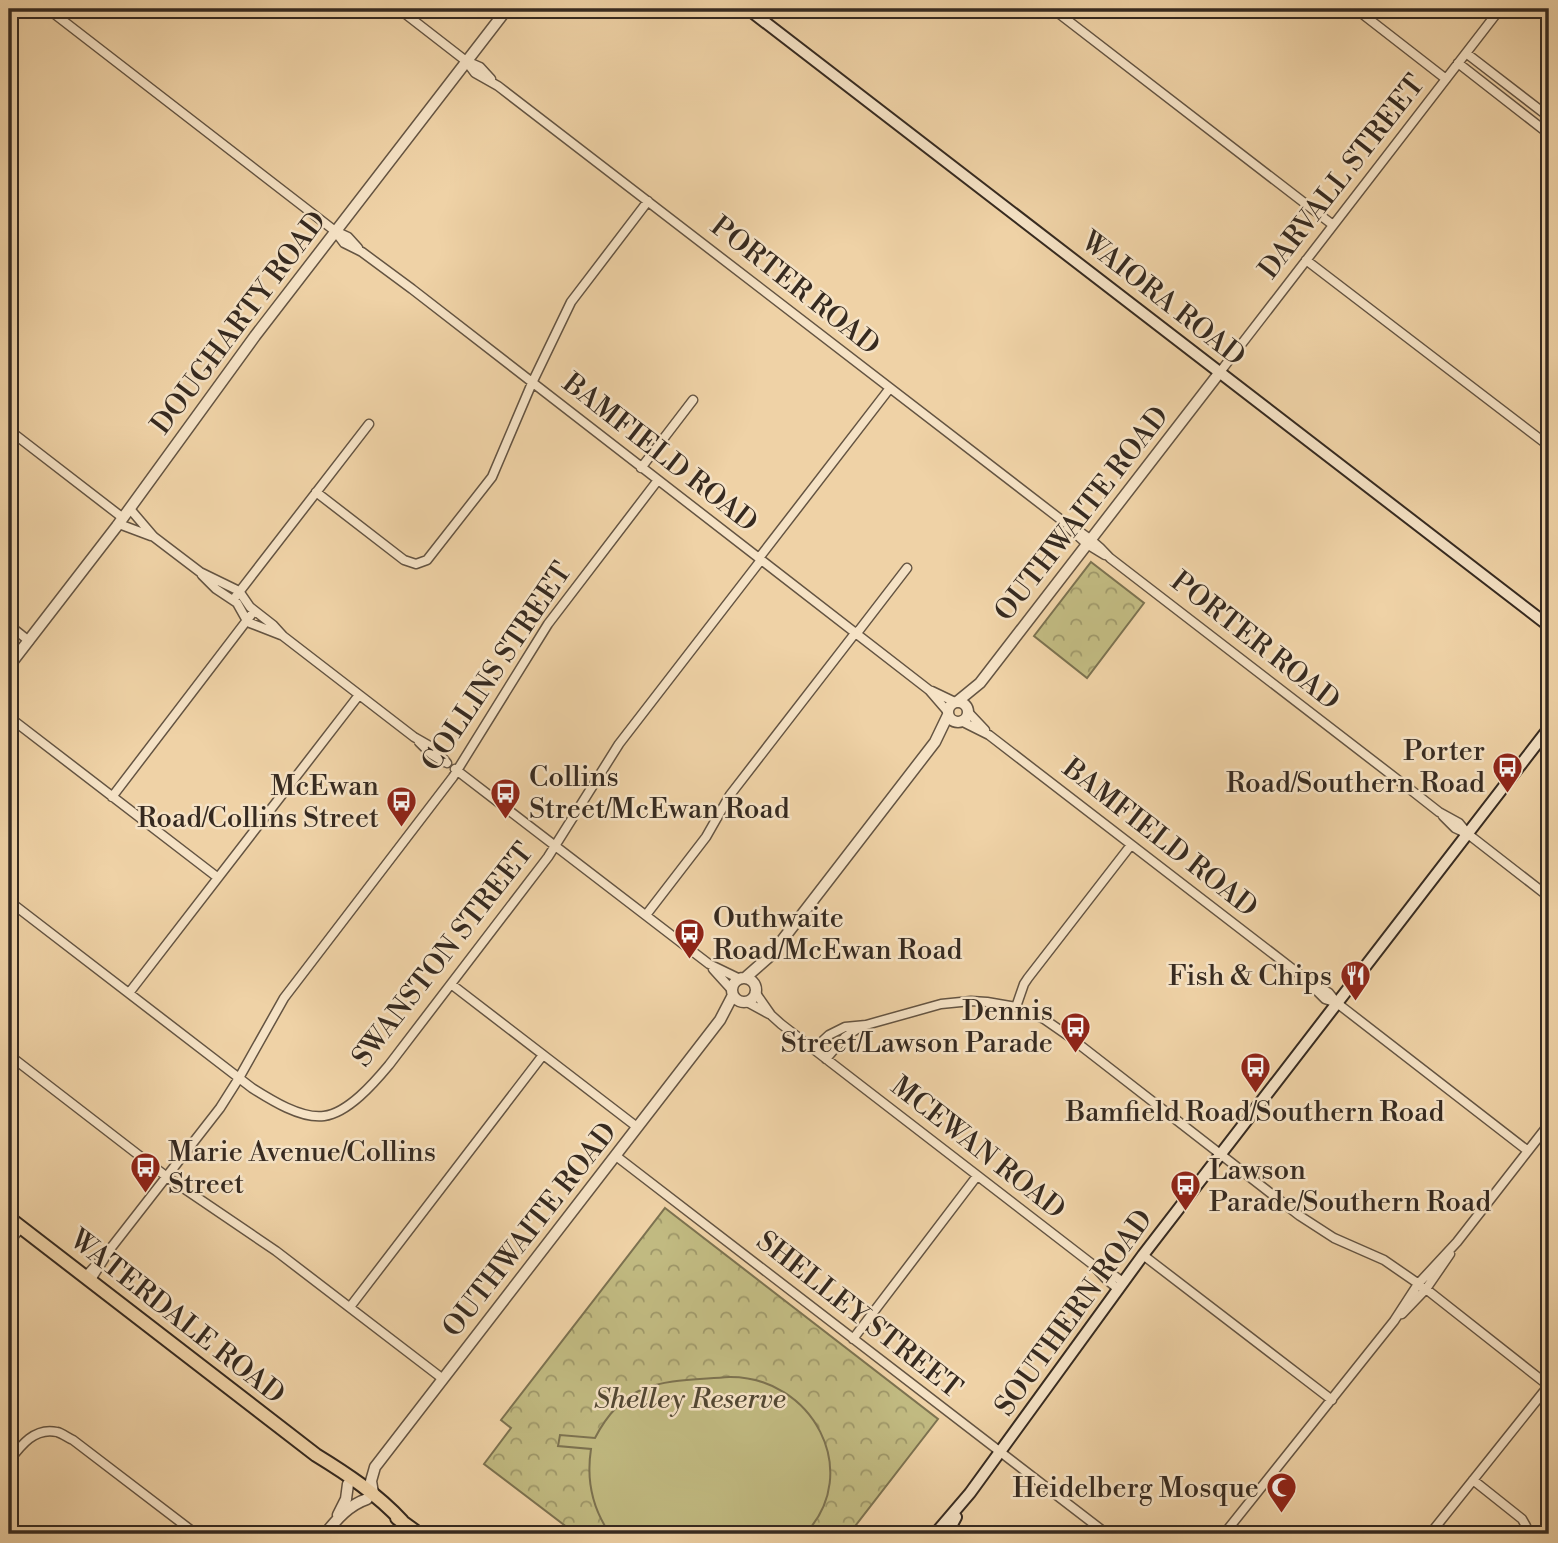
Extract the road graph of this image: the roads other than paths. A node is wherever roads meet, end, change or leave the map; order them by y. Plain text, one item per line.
1 (48, 9) edge
2 (399, 9) edge
3 (507, 9) edge
4 (748, 9) edge
5 (1053, 9) edge
6 (1356, 9) edge
7 (1500, 9) edge
8 (1466, 53) junction
9 (466, 61) junction
10 (1458, 63) junction
11 (1446, 79) junction
12 (1549, 117) edge
13 (1549, 134) edge
14 (648, 201) junction
15 (1334, 225) junction
16 (335, 231) junction
17 (1306, 260) junction
18 (1220, 372) junction
19 (532, 383) junction
20 (890, 388) junction
21 (693, 400) dead end
22 (369, 424) dead end
23 (9, 430) edge
24 (1549, 446) edge
25 (642, 468) junction
26 (658, 480) junction
27 (316, 492) junction
28 (124, 517) junction
29 (153, 537) junction
30 (1089, 541) junction
31 (760, 559) junction
32 (907, 568) dead end
33 (200, 572) junction
34 (240, 591) junction
35 (233, 600) junction
36 (254, 611) junction
37 (247, 621) junction
38 (9, 625) edge
39 (1549, 626) edge
40 (856, 633) junction
41 (283, 636) junction
42 (29, 641) junction
43 (9, 666) edge
44 (980, 683) junction
45 (929, 690) junction
46 (359, 695) junction
47 (957, 701) junction
48 (968, 710) junction
49 (948, 713) junction
50 (9, 717) edge
51 (960, 722) junction
52 (1549, 728) edge
53 (989, 735) junction
54 (935, 742) junction
55 (457, 770) junction
56 (112, 797) junction
57 (1468, 834) junction
58 (1131, 845) junction
59 (556, 846) junction
60 (217, 877) junction
61 (1549, 897) edge
62 (9, 901) edge
63 (646, 915) junction
64 (709, 964) junction
65 (451, 984) junction
66 (749, 984) junction
67 (129, 993) junction
68 (732, 993) junction
69 (745, 1002) junction
70 (1337, 1003) junction
71 (1016, 1007) junction
72 (771, 1015) junction
73 (720, 1020) junction
74 (866, 1025) junction
75 (814, 1049) junction
76 (9, 1055) edge
77 (543, 1055) junction
78 (826, 1059) junction
79 (239, 1078) junction
80 (1549, 1124) edge
81 (637, 1127) junction
82 (1528, 1151) junction
83 (1221, 1154) junction
84 (615, 1156) junction
85 (978, 1176) junction
86 (167, 1177) junction
87 (9, 1218) edge
88 (21, 1227) junction
89 (9, 1243) edge
90 (1143, 1255) junction
91 (88, 1279) junction
92 (1121, 1286) junction
93 (1422, 1286) junction
94 (350, 1307) junction
95 (853, 1339) junction
96 (443, 1380) junction
97 (1549, 1386) edge
98 (1332, 1400) junction
99 (1000, 1452) junction
100 (9, 1461) edge
101 (375, 1467) junction
102 (1474, 1480) junction
103 (350, 1481) junction
104 (970, 1493) junction
105 (370, 1496) junction
106 (335, 1521) junction
107 (196, 1534) edge
108 (326, 1534) edge
109 (419, 1534) edge
110 (935, 1534) edge
111 (947, 1534) edge
112 (1107, 1534) edge
113 (1224, 1534) edge
114 (1430, 1534) edge
115 (1525, 1534) edge

1 - 16 street, BAMFIELD ROAD
2 - 9 street, PORTER ROAD
3 - 9 street, DOUGHARTY ROAD
4 - 18 main road, WAIORA ROAD
5 - 15 street
6 - 11 street
7 - 8 street, DARVALL STREET
8 - 10 street, DARVALL STREET
8 - 12 street
9 - 14 street, PORTER ROAD
9 - 16 street, DOUGHARTY ROAD
10 - 11 street, DARVALL STREET
10 - 13 street
11 - 15 street, DARVALL STREET
14 - 19 street
14 - 20 street, PORTER ROAD
15 - 17 street, DARVALL STREET
16 - 19 street, BAMFIELD ROAD
16 - 28 street, DOUGHARTY ROAD
17 - 18 street, DARVALL STREET
17 - 24 street
18 - 30 street, OUTHWAITE ROAD
18 - 39 main road, WAIORA ROAD
19 - 25 street, BAMFIELD ROAD
19 - 27 street
20 - 30 street, PORTER ROAD
20 - 31 street, SWANSTON STREET
21 - 25 street
22 - 27 street
23 - 28 street, MCEWAN ROAD
25 - 26 street, BAMFIELD ROAD
26 - 31 street, BAMFIELD ROAD
26 - 55 street, COLLINS STREET
27 - 34 street
28 - 29 street, MCEWAN ROAD
28 - 29 street, MCEWAN ROAD
28 - 42 street, DOUGHARTY ROAD
29 - 33 street, MCEWAN ROAD
30 - 44 street, OUTHWAITE ROAD
30 - 57 street, PORTER ROAD
31 - 40 street, BAMFIELD ROAD
31 - 59 street, SWANSTON STREET
32 - 40 street
33 - 34 street, MCEWAN ROAD
33 - 35 street, MCEWAN ROAD
34 - 35 street
34 - 36 street, MCEWAN ROAD
35 - 37 street, MCEWAN ROAD
36 - 37 street
36 - 41 street, MCEWAN ROAD
37 - 41 street, MCEWAN ROAD
37 - 56 street
38 - 42 street
40 - 45 street, BAMFIELD ROAD
40 - 63 street
41 - 46 street, MCEWAN ROAD
42 - 43 street, DOUGHARTY ROAD
44 - 47 street, OUTHWAITE ROAD
44 - 48 street, OUTHWAITE ROAD
45 - 47 street, BAMFIELD ROAD
45 - 49 street, BAMFIELD ROAD
46 - 55 street, MCEWAN ROAD
46 - 60 street
47 - 48 street
47 - 49 street
48 - 51 street
48 - 53 street, BAMFIELD ROAD
49 - 51 street
49 - 54 street
50 - 56 street
51 - 53 street, BAMFIELD ROAD
51 - 54 street
52 - 57 main road, SOUTHERN ROAD
53 - 58 street, BAMFIELD ROAD
54 - 66 street
55 - 59 street, MCEWAN ROAD
55 - 79 street, COLLINS STREET
56 - 60 street
57 - 61 street, PORTER ROAD
57 - 70 main road, SOUTHERN ROAD
58 - 70 street, BAMFIELD ROAD
58 - 71 street
59 - 63 street, MCEWAN ROAD
59 - 65 street, SWANSTON STREET
60 - 67 street
62 - 67 street, SWANSTON STREET
63 - 64 street, MCEWAN ROAD
64 - 66 street, MCEWAN ROAD
64 - 68 street, MCEWAN ROAD
65 - 77 street
65 - 79 street, SWANSTON STREET
66 - 68 street
66 - 69 street
66 - 72 street, MCEWAN ROAD
67 - 79 street, SWANSTON STREET
68 - 69 street
68 - 73 street, OUTHWAITE ROAD
69 - 72 street, MCEWAN ROAD
69 - 73 street, OUTHWAITE ROAD
70 - 82 street, BAMFIELD ROAD
70 - 83 main road, SOUTHERN ROAD
71 - 74 street
71 - 83 street
72 - 75 street, MCEWAN ROAD
73 - 81 street, OUTHWAITE ROAD
74 - 75 street
74 - 78 street
75 - 78 street, MCEWAN ROAD
76 - 86 street
77 - 81 street
77 - 94 street
78 - 85 street, MCEWAN ROAD
79 - 86 street, COLLINS STREET
80 - 82 street
81 - 84 street, OUTHWAITE ROAD
82 - 93 street
83 - 90 main road, SOUTHERN ROAD
83 - 93 street
84 - 95 street, SHELLEY STREET
84 - 96 street, OUTHWAITE ROAD
85 - 92 street, MCEWAN ROAD
85 - 95 street
86 - 91 street, COLLINS STREET
86 - 94 street
87 - 88 main road, WATERDALE ROAD
88 - 89 street
88 - 91 main road, WATERDALE ROAD
90 - 92 main road, SOUTHERN ROAD
90 - 98 street
91 - 103 main road, WATERDALE ROAD
92 - 99 main road, SOUTHERN ROAD
93 - 97 street
93 - 98 street
94 - 96 street
95 - 99 street, SHELLEY STREET
96 - 101 street, OUTHWAITE ROAD
97 - 102 street
98 - 113 street
99 - 104 main road, SOUTHERN ROAD
99 - 112 street, SHELLEY STREET
100 - 107 street
101 - 103 street, OUTHWAITE ROAD
101 - 105 street
102 - 114 street
102 - 115 street
103 - 105 main road, WATERDALE ROAD
103 - 106 street
104 - 110 main road, SOUTHERN ROAD
104 - 111 main road, SOUTHERN ROAD
105 - 106 street
105 - 109 main road, WATERDALE ROAD
106 - 108 street

